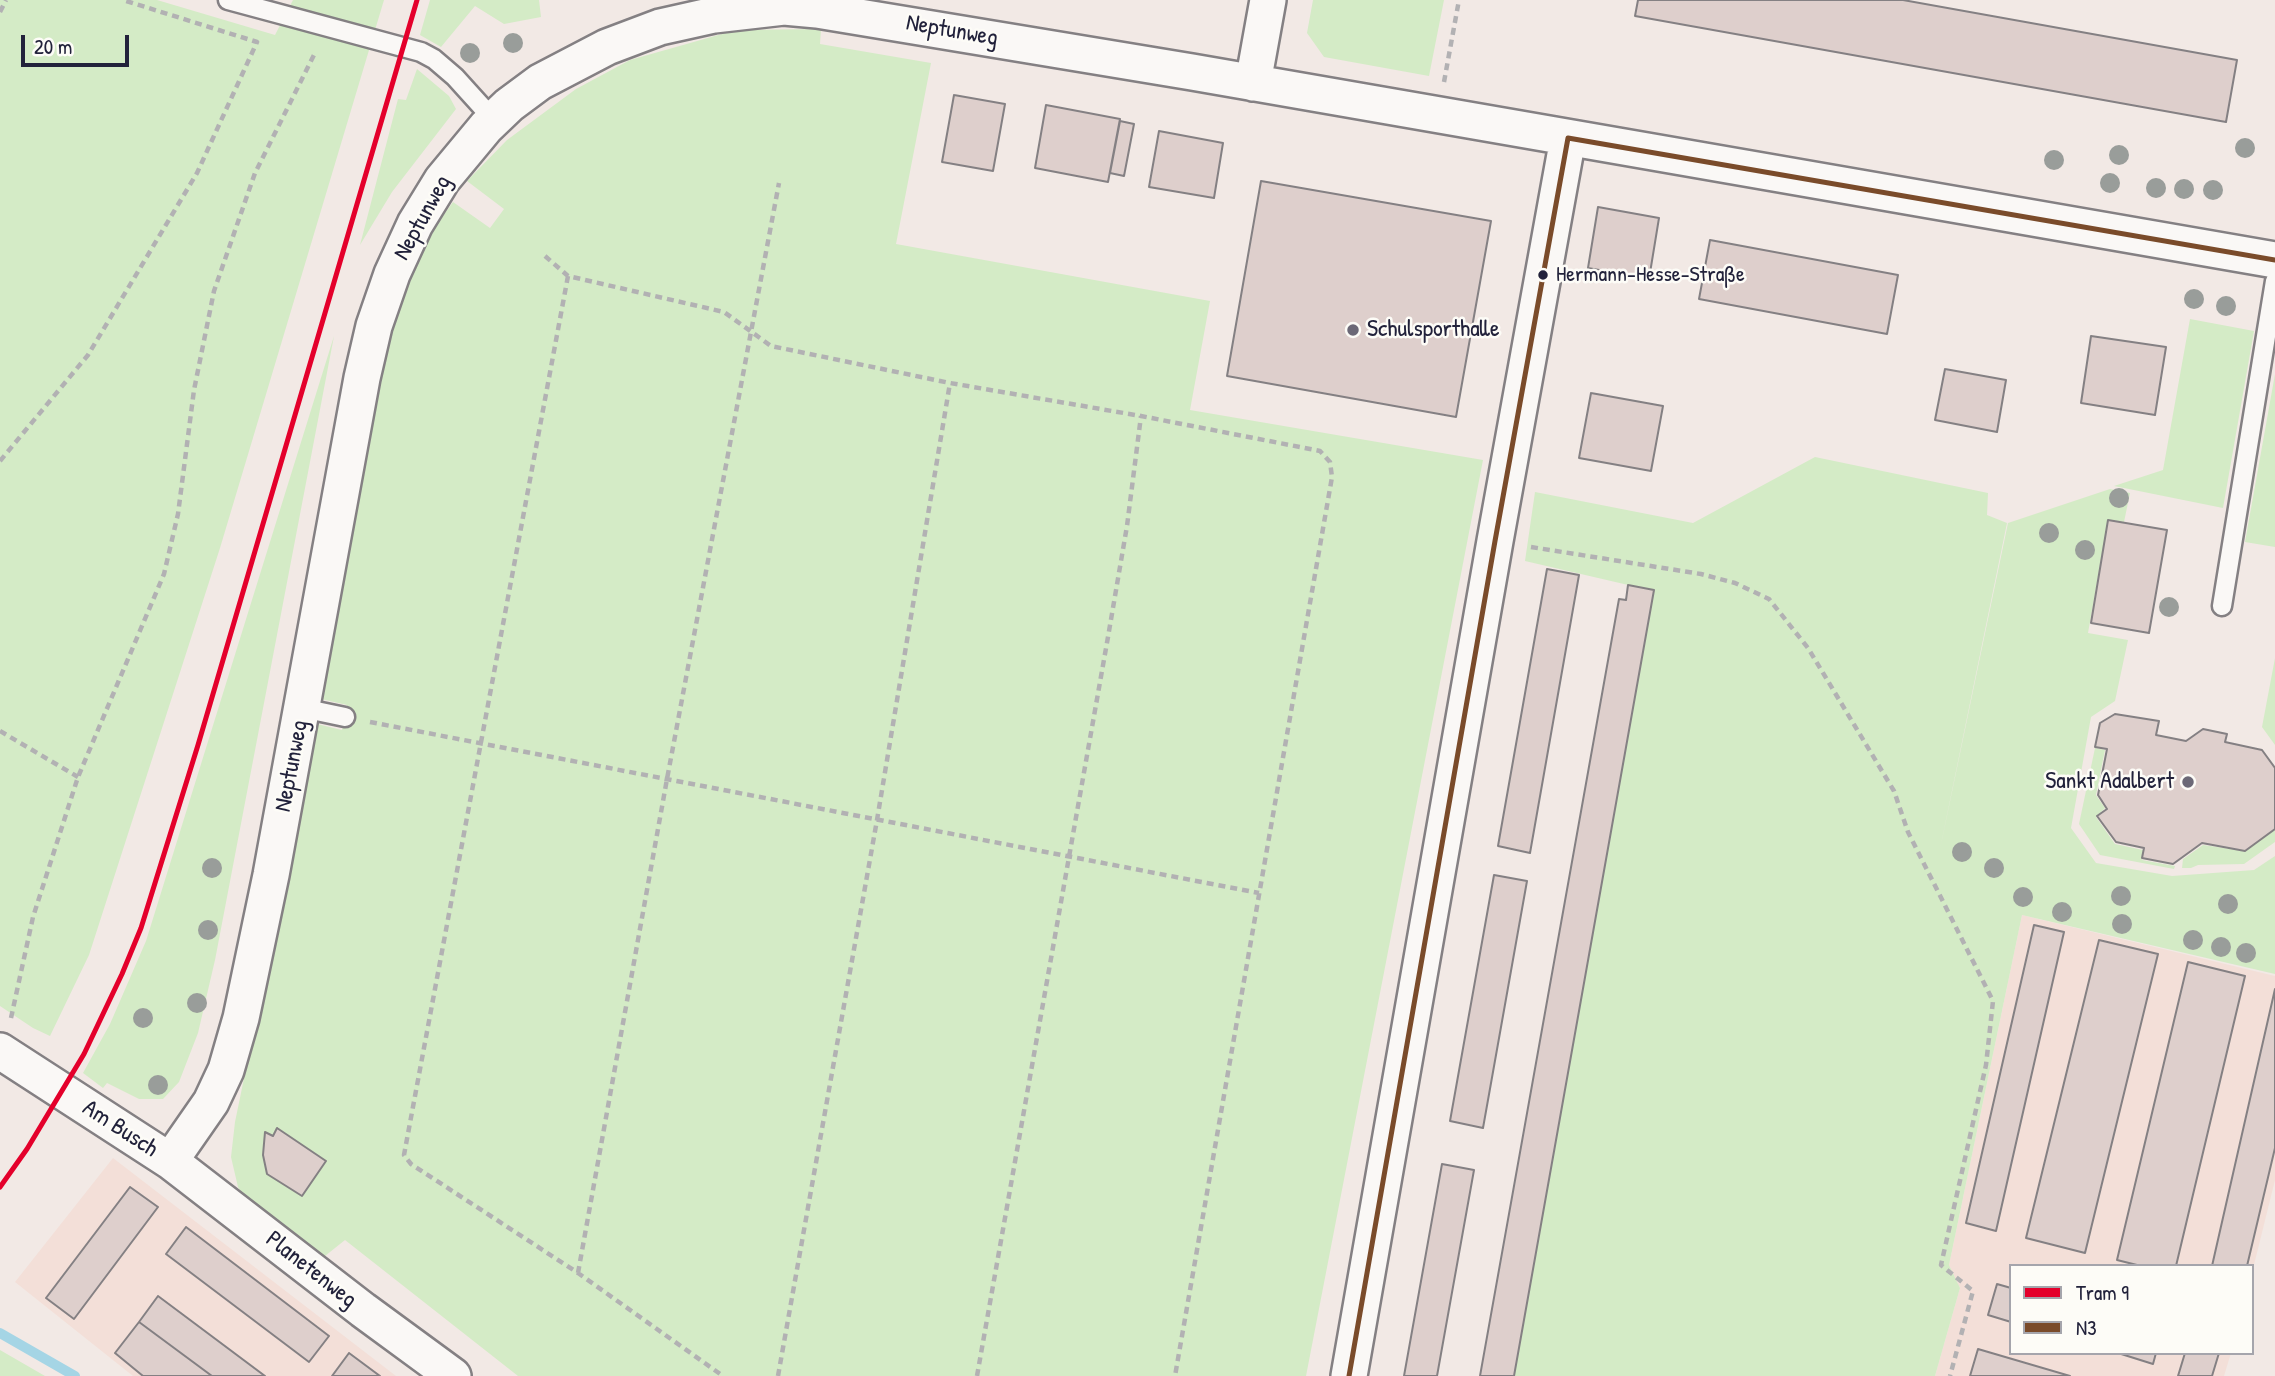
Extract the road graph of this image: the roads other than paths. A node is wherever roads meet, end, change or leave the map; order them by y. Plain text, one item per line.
1 (228, 0) edge
2 (1268, 0) edge
3 (1253, 83) junction
4 (493, 119) junction
5 (1568, 138) junction
6 (2275, 260) edge
7 (2275, 281) edge
8 (2222, 606) dead end
9 (302, 708) junction
10 (345, 717) road end
11 (2, 1052) edge
12 (170, 1161) junction
13 (453, 1376) edge
14 (1349, 1376) edge

1 - 4 lane
2 - 3 street
3 - 4 street, Neptunweg
3 - 5 street, Neptunweg
4 - 9 street, Neptunweg
5 - 6 street, Neptunweg
5 - 14 street
7 - 8 lane
9 - 10 lane
9 - 12 street, Neptunweg
11 - 12 street, Am Busch
12 - 13 street, Planetenweg

